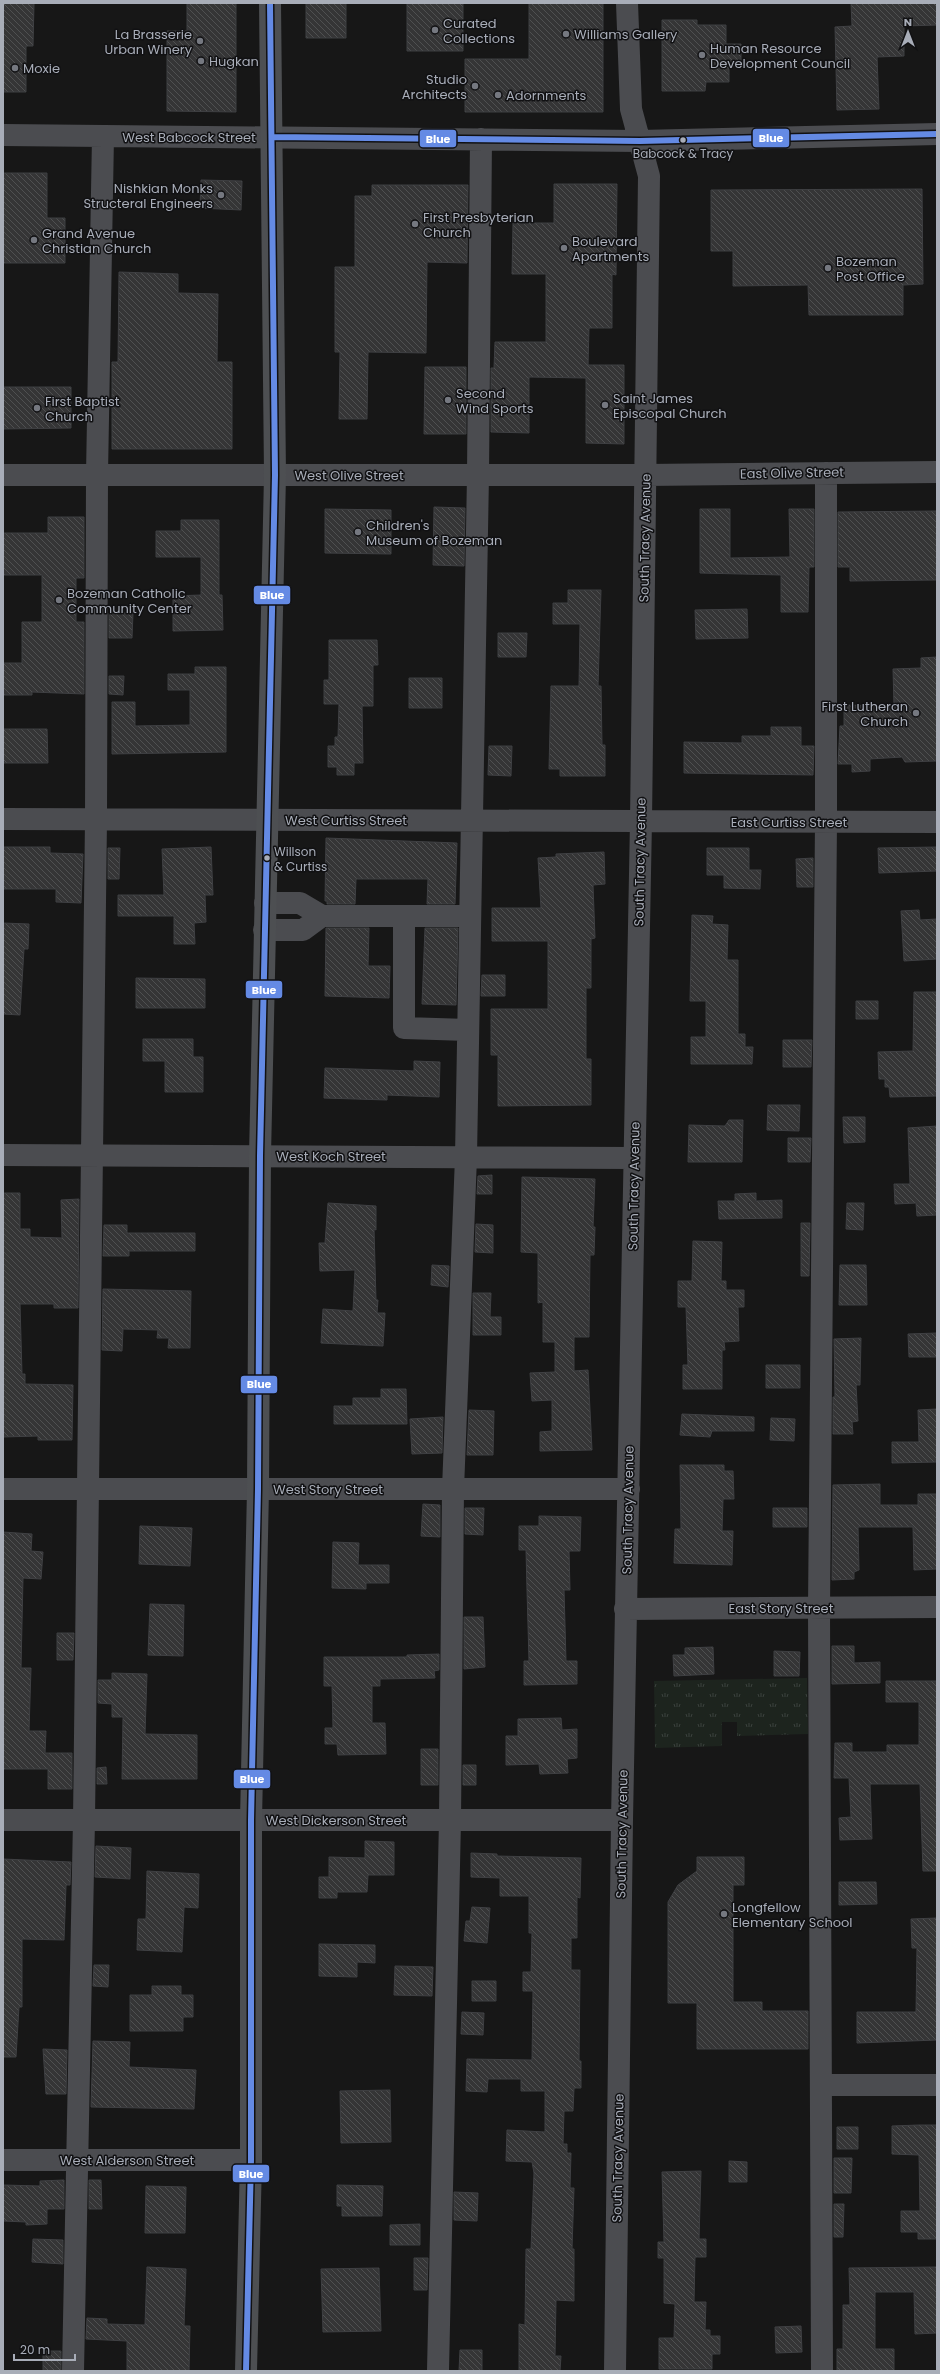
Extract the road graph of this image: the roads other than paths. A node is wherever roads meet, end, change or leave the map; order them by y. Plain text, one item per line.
1 (270, 3) edge
2 (627, 3) edge
3 (937, 134) edge
4 (3, 135) edge
5 (103, 136) junction
6 (272, 137) junction
7 (481, 139) junction
8 (640, 141) junction
9 (937, 472) edge
10 (826, 473) junction
11 (3, 475) edge
12 (97, 475) junction
13 (275, 475) junction
14 (478, 475) junction
15 (646, 475) junction
16 (3, 819) edge
17 (96, 819) junction
18 (266, 820) junction
19 (472, 820) junction
20 (641, 820) junction
21 (826, 822) junction
22 (937, 822) edge
23 (265, 903) junction
24 (322, 916) junction
25 (404, 916) junction
26 (470, 916) junction
27 (264, 930) junction
28 (468, 1030) junction
29 (3, 1155) edge
30 (90, 1156) junction
31 (260, 1156) junction
32 (466, 1157) junction
33 (634, 1158) junction
34 (3, 1489) edge
35 (88, 1489) junction
36 (258, 1489) junction
37 (453, 1489) junction
38 (628, 1489) junction
39 (937, 1607) edge
40 (625, 1609) junction
41 (819, 1609) junction
42 (3, 1820) edge
43 (84, 1820) junction
44 (251, 1820) junction
45 (450, 1820) junction
46 (622, 1820) junction
47 (822, 2085) junction
48 (937, 2085) edge
49 (3, 2160) edge
50 (77, 2160) junction
51 (252, 2160) junction
52 (73, 2371) edge
53 (246, 2371) edge
54 (438, 2371) edge
55 (615, 2371) edge
56 (822, 2371) edge

1 - 6 main road
2 - 8 street, South Tracy Avenue
3 - 8 street, West Babcock Street
4 - 5 street, West Babcock Street
5 - 6 street, West Babcock Street
5 - 12 street
6 - 7 street, West Babcock Street
6 - 13 main road
7 - 8 street, West Babcock Street
7 - 14 street
8 - 15 street, South Tracy Avenue
9 - 10 street, East Olive Street
10 - 15 street, East Olive Street
10 - 21 street
11 - 12 street, West Olive Street
12 - 13 street, West Olive Street
12 - 17 street
13 - 14 street, West Olive Street
13 - 18 main road
14 - 15 street, West Olive Street
14 - 19 street
15 - 20 street, South Tracy Avenue
16 - 17 street, West Curtiss Street
17 - 18 street, West Curtiss Street
17 - 30 street
18 - 19 street, West Curtiss Street
18 - 23 main road
19 - 20 street, West Curtiss Street
19 - 26 street
20 - 21 street, East Curtiss Street
20 - 33 street, South Tracy Avenue
21 - 22 street, East Curtiss Street
21 - 41 street
23 - 24 street
23 - 27 main road
24 - 25 street
24 - 27 street
25 - 26 street
25 - 28 street
26 - 28 street
27 - 31 main road
28 - 32 street
29 - 30 street, West Koch Street
30 - 31 street, West Koch Street
30 - 35 street
31 - 32 street, West Koch Street
31 - 36 main road
32 - 33 street, West Koch Street
32 - 37 street
33 - 38 street, South Tracy Avenue
34 - 35 street, West Story Street
35 - 36 street, West Story Street
35 - 43 street
36 - 37 street, West Story Street
36 - 44 main road
37 - 38 street, West Story Street
37 - 45 street
38 - 40 street, South Tracy Avenue
39 - 41 street, East Story Street
40 - 41 street, East Story Street
40 - 46 street, South Tracy Avenue
41 - 47 street
42 - 43 street, West Dickerson Street
43 - 44 street, West Dickerson Street
43 - 50 street
44 - 45 street, West Dickerson Street
44 - 51 main road
45 - 46 street, West Dickerson Street
45 - 54 street
46 - 55 street, South Tracy Avenue
47 - 48 street
47 - 56 street
49 - 50 street, West Alderson Street
50 - 51 street, West Alderson Street
50 - 52 street
51 - 53 main road

